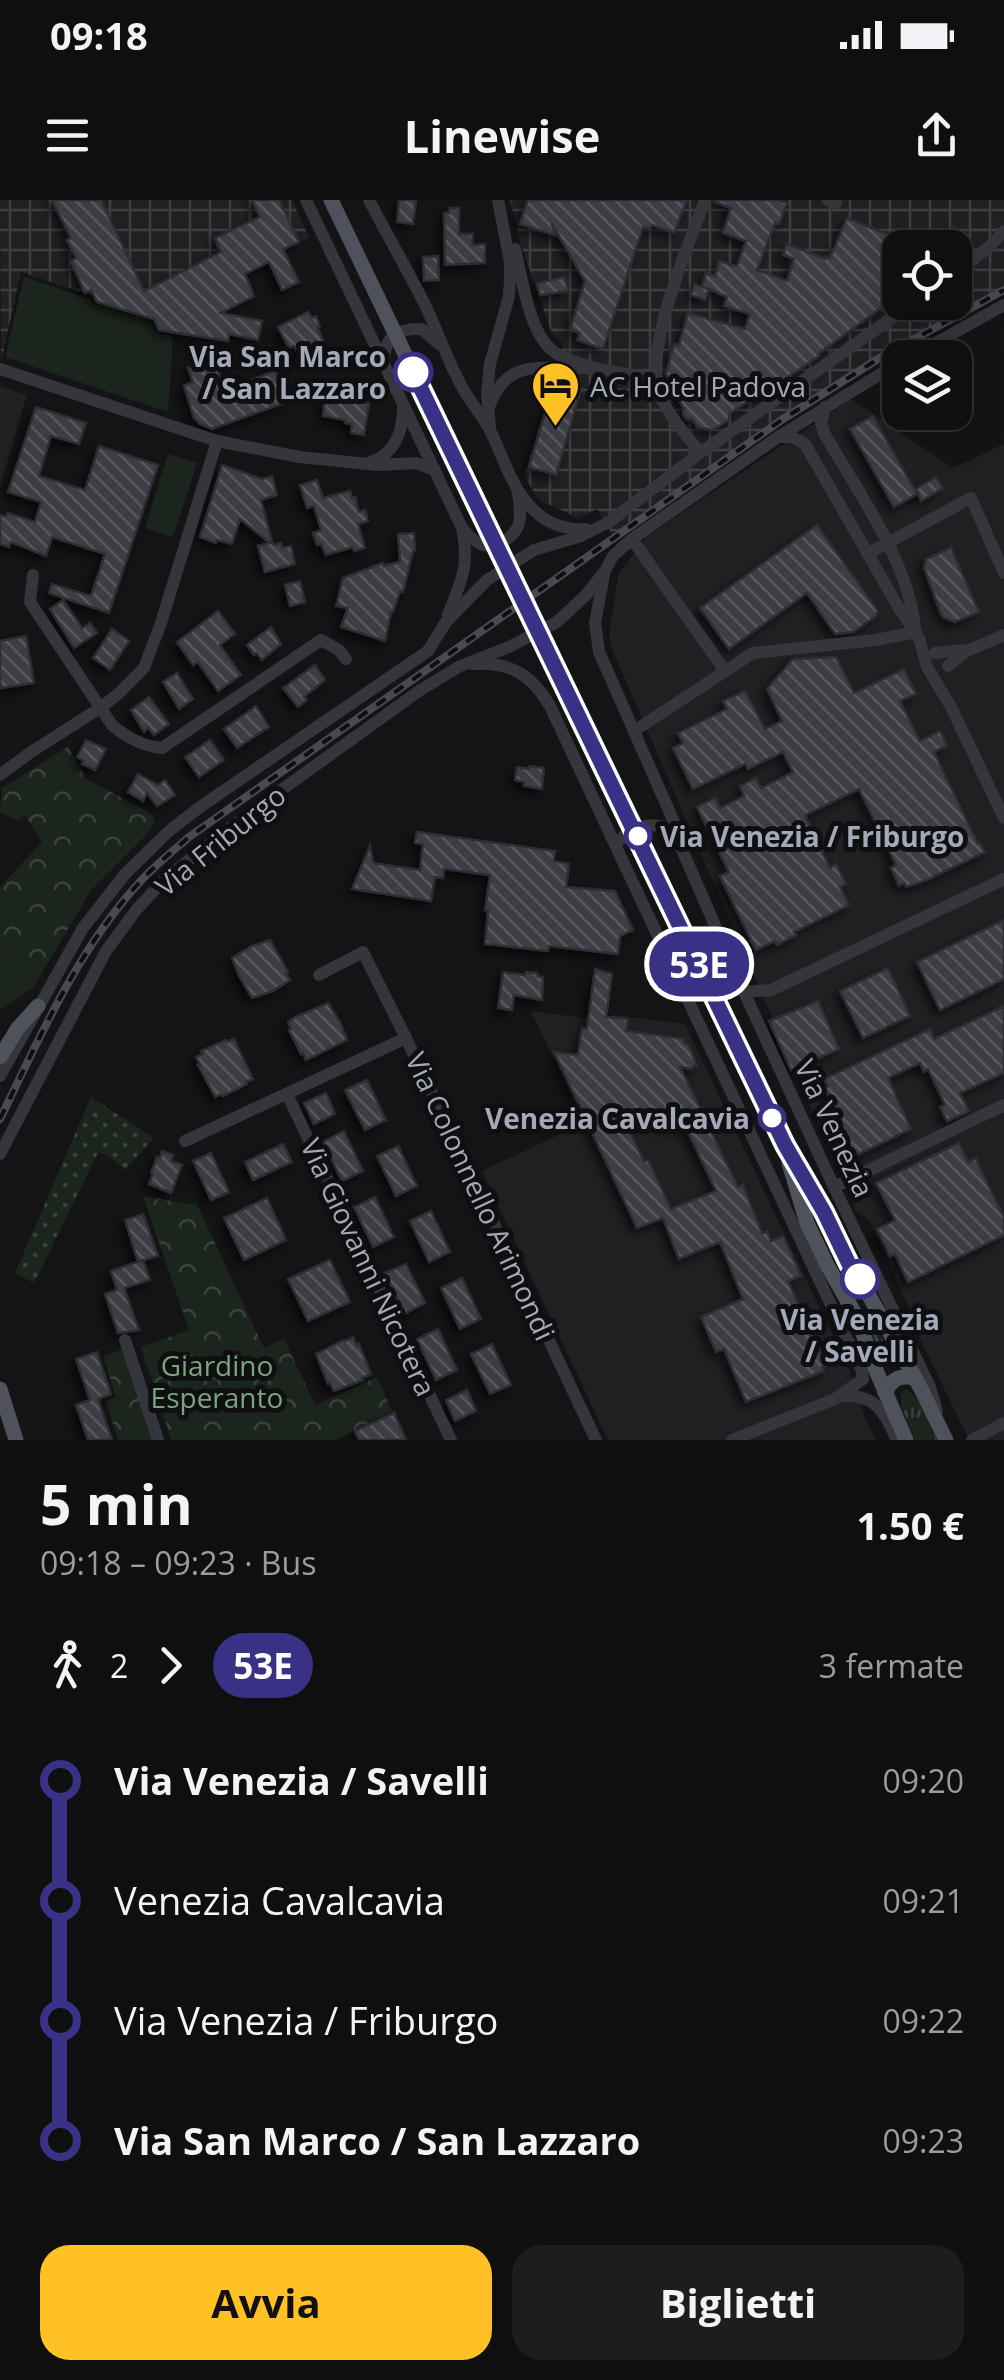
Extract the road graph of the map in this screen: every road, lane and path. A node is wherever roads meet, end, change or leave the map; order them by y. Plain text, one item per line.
1 (306, 200) edge
2 (331, 200) edge
3 (369, 200) edge
4 (705, 200) edge
5 (499, 203) edge
6 (1004, 231) edge
7 (972, 260) edge
8 (1004, 305) edge
9 (889, 320) edge
10 (941, 340) edge
11 (441, 345) junction
12 (384, 367) junction
13 (0, 369) edge
14 (597, 369) junction
15 (882, 373) edge
16 (655, 376) junction
17 (403, 402) junction
18 (825, 407) junction
19 (488, 409) junction
20 (490, 430) junction
21 (778, 437) junction
22 (217, 441) junction
23 (700, 453) junction
24 (369, 463) junction
25 (435, 470) junction
26 (517, 488) junction
27 (462, 528) junction
28 (598, 528) junction
29 (632, 539) junction
30 (887, 542) junction
31 (868, 554) junction
32 (605, 571) junction
33 (1004, 572) edge
34 (33, 575) dead end
35 (446, 622) junction
36 (916, 633) junction
37 (1004, 634) edge
38 (346, 659) dead end
39 (938, 663) junction
40 (465, 664) junction
41 (725, 671) junction
42 (100, 708) junction
43 (634, 730) junction
44 (0, 776) edge
45 (1004, 818) edge
46 (616, 844) junction
47 (680, 844) junction
48 (1004, 878) edge
49 (319, 975) dead end
50 (744, 992) junction
51 (38, 1006) junction
52 (406, 1038) junction
53 (0, 1057) edge
54 (0, 1076) edge
55 (287, 1094) junction
56 (1004, 1105) edge
57 (184, 1142) dead end
58 (785, 1145) junction
59 (0, 1154) edge
60 (768, 1172) junction
61 (834, 1186) junction
62 (807, 1223) junction
63 (125, 1340) dead end
64 (869, 1373) junction
65 (915, 1378) junction
66 (0, 1390) edge
67 (885, 1393) junction
68 (838, 1397) junction
69 (1004, 1422) edge
70 (944, 1436) edge
71 (16, 1440) edge
72 (158, 1440) edge
73 (451, 1440) edge
74 (596, 1440) edge
75 (732, 1440) edge
76 (897, 1440) edge
77 (906, 1440) edge
78 (972, 1440) edge

1 - 12 street
2 - 58 main road, Via Venezia
3 - 11 street
4 - 16 street
5 - 14 street
5 - 19 street
6 - 7 street
8 - 10 street
9 - 23 street
11 - 12 street
11 - 20 street
12 - 17 street
13 - 22 street
14 - 16 street
14 - 19 street
15 - 18 street, Via Friburgo
16 - 23 street
17 - 24 street
17 - 25 street
18 - 21 street, Via Friburgo
18 - 30 street
19 - 20 street
20 - 26 street
21 - 29 street, Via Friburgo
21 - 31 street
22 - 24 street
22 - 42 street
23 - 28 street
24 - 25 street
25 - 27 street
26 - 27 street
26 - 28 street
27 - 35 street
28 - 35 street, Via Friburgo
29 - 32 street, Via Friburgo
29 - 41 street
30 - 31 street
30 - 33 street
30 - 36 street
31 - 36 street
32 - 40 street, Via Friburgo
32 - 43 street, Via Venezia
34 - 42 street
35 - 51 street, Via Friburgo
36 - 39 street
36 - 41 street
37 - 39 street
38 - 42 street
39 - 45 street
40 - 46 street, Via Venezia
40 - 59 street, Via Friburgo
41 - 43 street
42 - 44 street
43 - 47 street, Via Venezia
46 - 47 street
46 - 60 street, Via Venezia
47 - 50 street, Via Venezia
48 - 50 street
49 - 52 street, Via Colonnello Arimondi
50 - 61 street, Via Venezia
51 - 53 main road
51 - 54 street, Via Friburgo
52 - 55 street
52 - 74 street, Via Colonnello Arimondi
55 - 57 street
55 - 73 street, Via Giovanni Nicotera
56 - 61 street
58 - 62 main road, Via Venezia
58 - 65 main road, Via Venezia
60 - 62 street, Via Venezia
60 - 64 street, Via Venezia
61 - 70 street, Via Venezia
62 - 64 main road, Via Venezia
63 - 72 street
64 - 67 main road, Via Venezia
64 - 68 street
65 - 67 main road
65 - 70 main road, Via Venezia
66 - 71 main road
67 - 77 main road, Via Venezia
68 - 75 street
68 - 76 street
69 - 78 street

